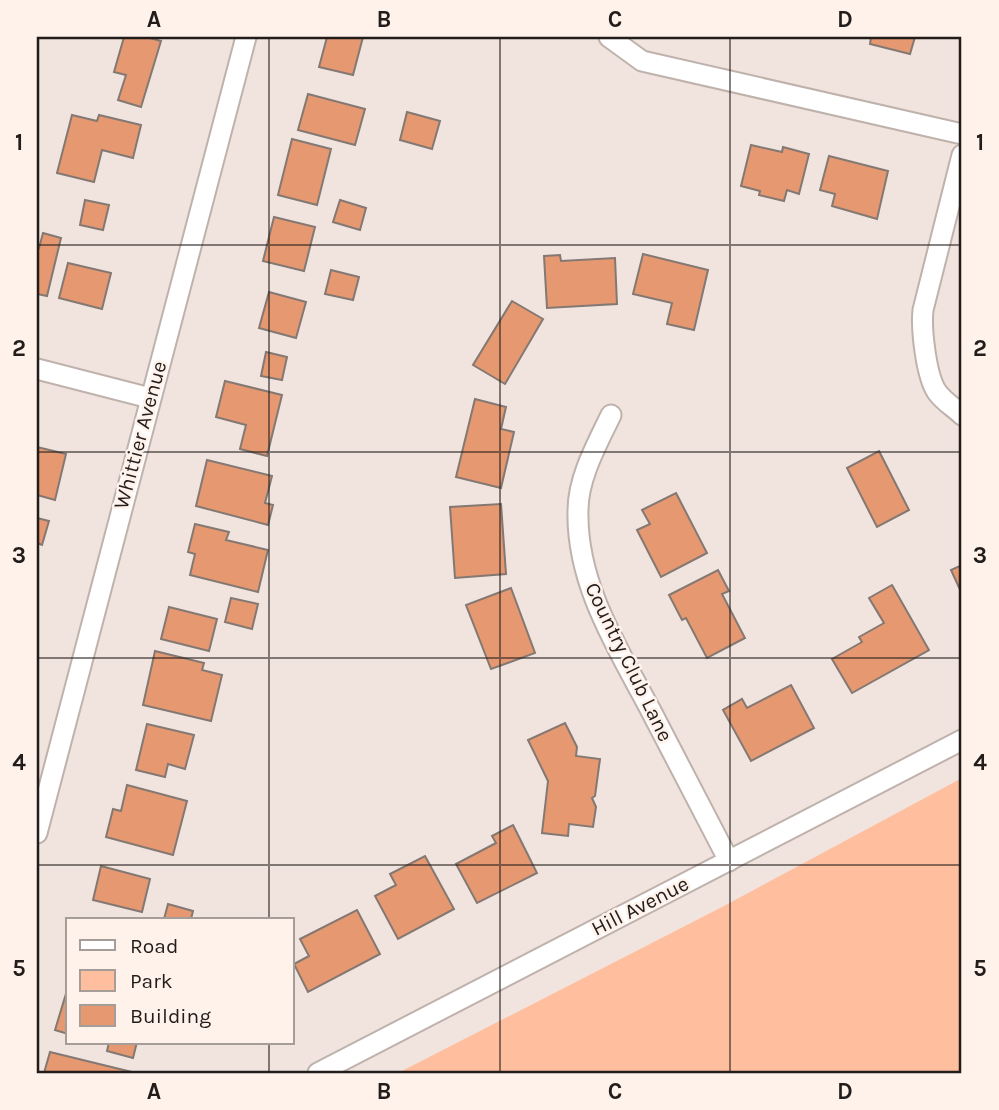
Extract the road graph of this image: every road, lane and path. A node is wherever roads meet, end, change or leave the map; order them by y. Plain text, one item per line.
1 (246, 37) edge
2 (609, 37) edge
3 (962, 134) edge
4 (962, 155) edge
5 (37, 369) edge
6 (149, 398) junction
7 (611, 415) dead end
8 (962, 415) edge
9 (962, 740) edge
10 (37, 833) edge
11 (729, 860) junction
12 (318, 1073) edge

1 - 6 street, Whittier Avenue
2 - 3 street
4 - 8 street
5 - 6 street
6 - 10 street, Whittier Avenue
7 - 11 street, Country Club Lane
9 - 11 street, Hill Avenue
11 - 12 street, Hill Avenue

